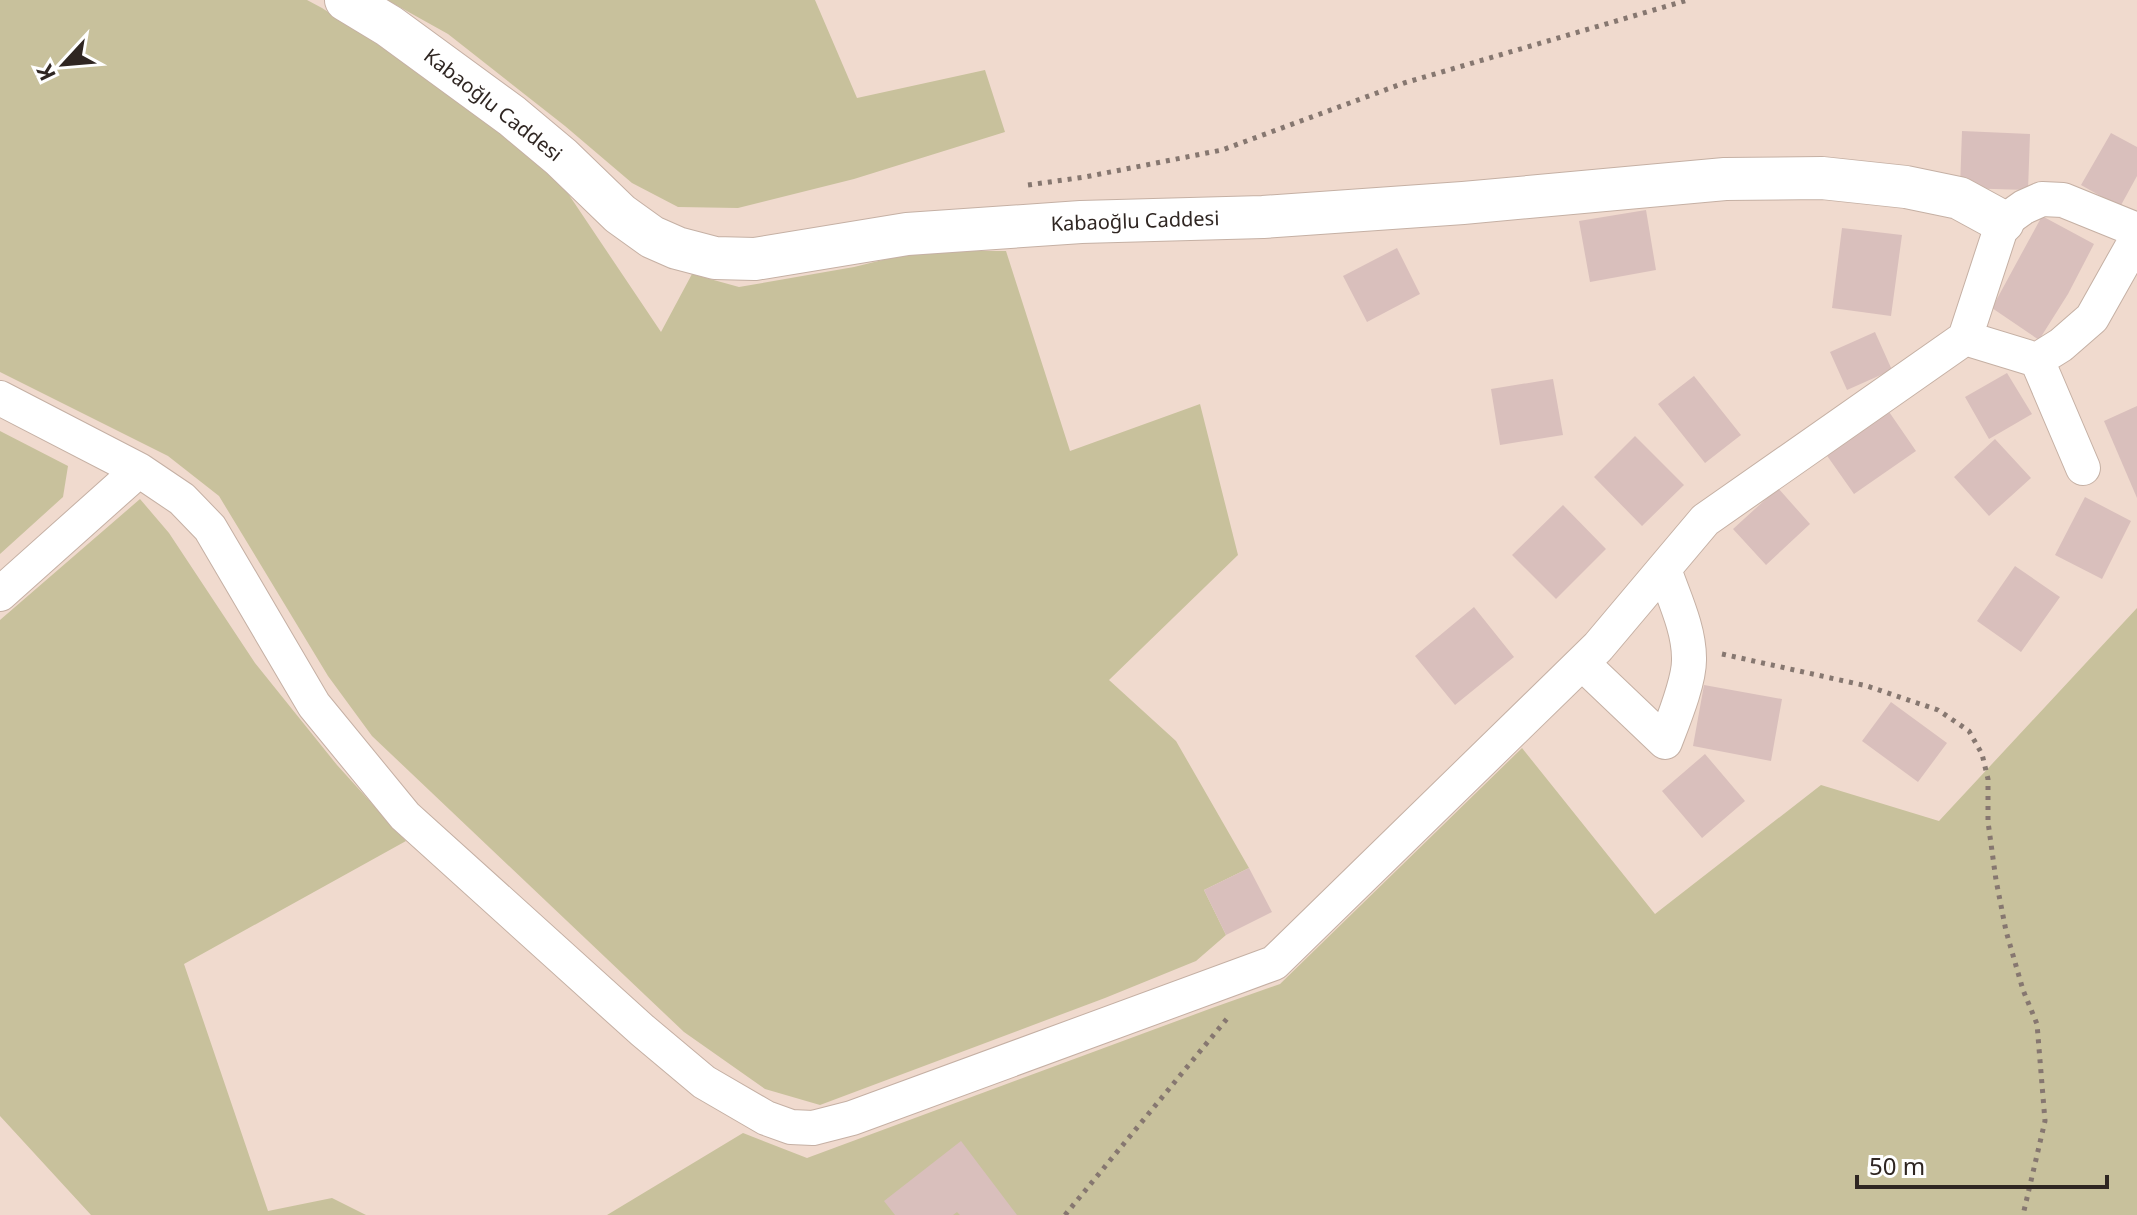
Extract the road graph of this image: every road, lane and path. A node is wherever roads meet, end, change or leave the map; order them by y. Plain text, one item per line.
1 (346, 0) edge
2 (1688, 0) edge
3 (1027, 185) dead end
4 (2003, 222) junction
5 (2137, 230) edge
6 (2137, 238) edge
7 (1965, 338) junction
8 (2037, 360) junction
9 (0, 398) edge
10 (2083, 468) dead end
11 (139, 470) junction
12 (1664, 569) junction
13 (0, 594) edge
14 (1688, 646) junction
15 (1582, 663) junction
16 (1234, 1011) dead end
17 (1065, 1215) edge
18 (2023, 1215) edge

1 - 4 street, Kabaoğlu Caddesi
2 - 3 path
4 - 5 street
4 - 7 street
6 - 8 street
7 - 8 street
7 - 12 street
8 - 10 street
9 - 11 street
11 - 13 street
11 - 15 street
12 - 14 street
12 - 15 street
14 - 15 street
14 - 18 path
16 - 17 path

